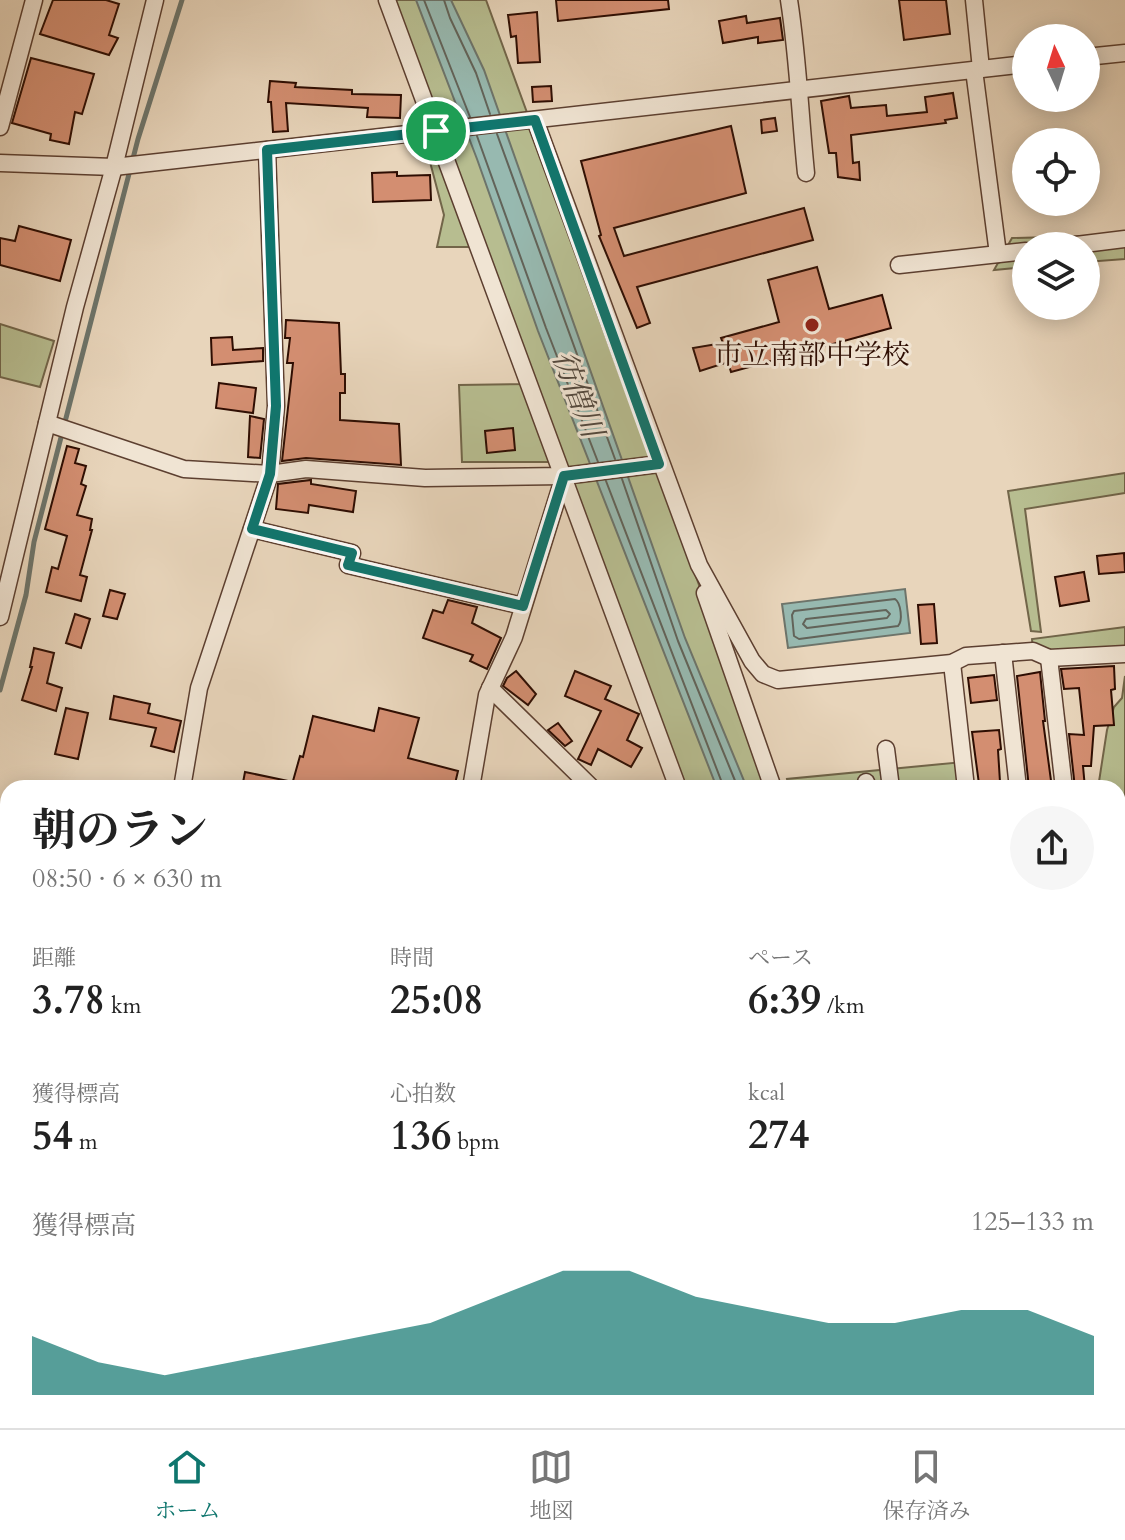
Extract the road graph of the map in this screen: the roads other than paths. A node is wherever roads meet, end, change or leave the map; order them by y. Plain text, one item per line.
1 (34, 0) edge
2 (155, 0) edge
3 (387, 0) edge
4 (789, 0) edge
5 (974, 0) edge
6 (1125, 53) edge
7 (1100, 56) edge
8 (1012, 66) edge
9 (978, 70) junction
10 (797, 90) junction
11 (531, 121) junction
12 (0, 127) edge
13 (436, 131) junction
14 (267, 150) junction
15 (0, 163) edge
16 (114, 167) junction
17 (806, 173) dead end
18 (1125, 239) edge
19 (1100, 242) edge
20 (1012, 252) edge
21 (998, 254) junction
22 (899, 265) dead end
23 (47, 423) junction
24 (659, 464) junction
25 (270, 474) junction
26 (567, 475) junction
27 (252, 529) junction
28 (699, 565) junction
29 (5, 576) edge
30 (523, 606) junction
31 (0, 617) edge
32 (1003, 653) junction
33 (1125, 654) edge
34 (1049, 658) junction
35 (952, 663) junction
36 (490, 688) junction
37 (886, 749) dead end
38 (183, 780) edge
39 (472, 780) edge
40 (584, 780) edge
41 (675, 780) edge
42 (770, 780) edge
43 (890, 780) edge
44 (965, 780) edge
45 (1017, 780) edge
46 (1063, 780) edge

1 - 12 street
2 - 16 street
3 - 13 street
4 - 10 street
5 - 9 street
6 - 7 street
8 - 9 street
9 - 10 street
9 - 21 street
10 - 11 street
10 - 17 street
11 - 13 street
11 - 24 street
13 - 14 street
13 - 26 street
14 - 16 street
14 - 25 street
15 - 16 street
16 - 23 street
18 - 19 street
20 - 21 street
21 - 22 street
23 - 25 street
23 - 29 street
24 - 26 street
24 - 28 street
25 - 26 street
25 - 27 street
26 - 30 street
26 - 41 street
27 - 30 street
27 - 38 street
28 - 35 street
28 - 42 street
29 - 31 street
30 - 36 street
32 - 34 street
32 - 35 street
32 - 45 street
33 - 34 street
34 - 46 street
35 - 44 street
36 - 39 street
36 - 40 street
37 - 43 street

